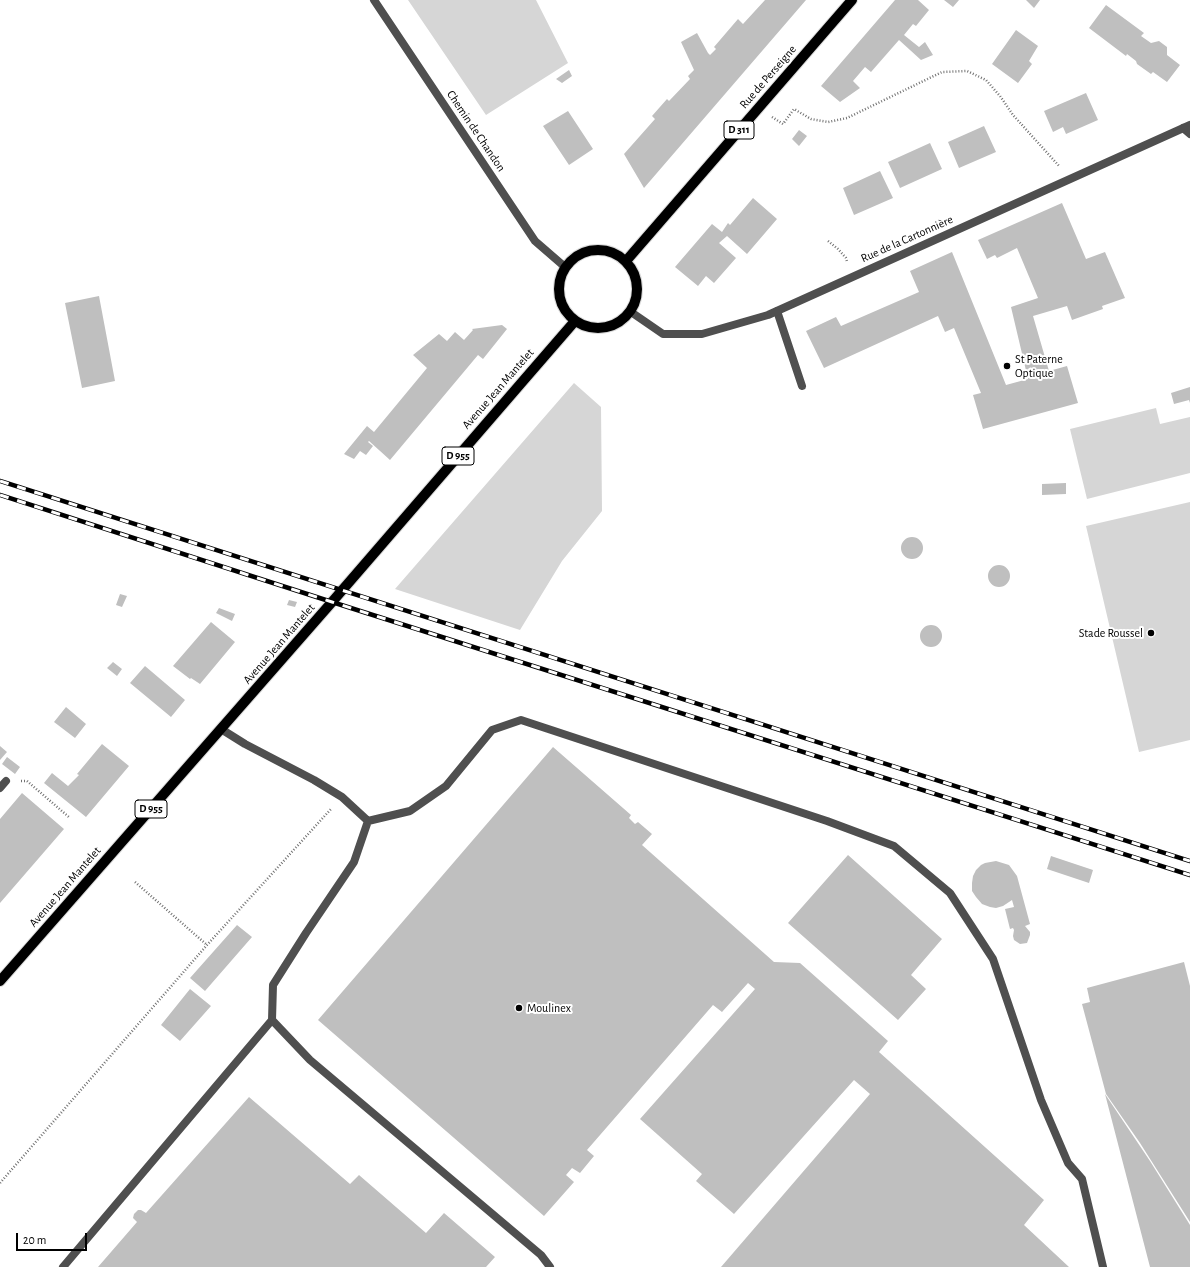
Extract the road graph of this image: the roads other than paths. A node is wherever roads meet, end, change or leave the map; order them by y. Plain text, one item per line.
1 (374, 0) edge
2 (852, 0) edge
3 (1187, 127) edge
4 (1190, 134) edge
5 (626, 261) junction
6 (565, 267) junction
7 (777, 311) junction
8 (631, 312) junction
9 (575, 321) junction
10 (802, 386) dead end
11 (221, 729) junction
12 (6, 781) road end
13 (0, 788) edge
14 (368, 821) junction
15 (0, 981) edge
16 (272, 1020) junction
17 (63, 1267) edge
18 (550, 1267) edge
19 (1103, 1267) edge

1 - 6 street, Chemin de Chandon
2 - 5 main road, Rue de Perseigne / D 311
3 - 4 street
3 - 7 street, Rue de la Cartonnière
5 - 6 main road
5 - 8 main road
6 - 9 main road
7 - 8 street, Rue de la Cartonnière
7 - 10 street
8 - 9 main road
9 - 11 main road, Avenue Jean Mantelet / D 955
11 - 14 street
11 - 15 main road, Avenue Jean Mantelet / D 955
12 - 13 street
14 - 16 street
14 - 19 street
16 - 17 street
16 - 18 street

